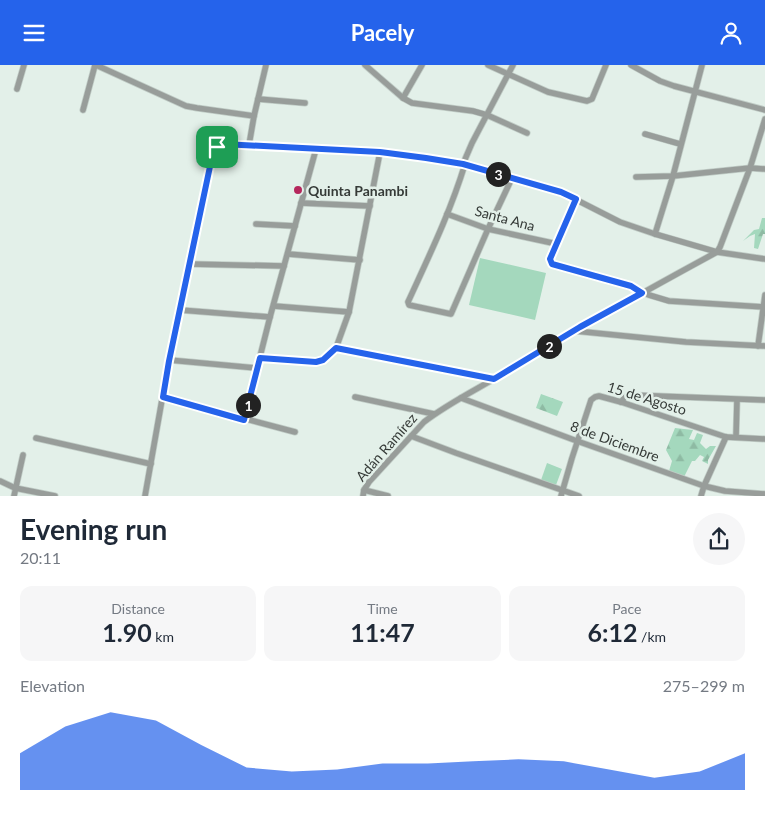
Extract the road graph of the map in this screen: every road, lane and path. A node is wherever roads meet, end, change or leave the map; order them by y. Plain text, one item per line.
1 (24, 65) edge
2 (95, 65) edge
3 (266, 65) edge
4 (365, 65) edge
5 (422, 65) edge
6 (488, 65) edge
7 (513, 65) edge
8 (606, 65) edge
9 (631, 65) edge
10 (702, 65) edge
11 (508, 74) junction
12 (17, 89) dead end
13 (694, 90) junction
14 (403, 98) junction
15 (258, 99) junction
16 (305, 103) dead end
17 (765, 109) edge
18 (83, 110) dead end
19 (487, 115) junction
20 (254, 116) junction
21 (765, 119) edge
22 (527, 133) dead end
23 (645, 134) dead end
24 (680, 144) junction
25 (249, 145) junction
26 (316, 149) junction
27 (380, 152) junction
28 (464, 164) junction
29 (750, 168) junction
30 (765, 169) edge
31 (673, 176) junction
32 (636, 177) dead end
33 (512, 178) junction
34 (576, 199) junction
35 (301, 203) junction
36 (370, 206) junction
37 (448, 215) junction
38 (256, 224) dead end
39 (295, 226) junction
40 (488, 229) junction
41 (655, 234) junction
42 (556, 244) junction
43 (717, 252) junction
44 (288, 254) junction
45 (765, 259) edge
46 (360, 260) junction
47 (189, 264) junction
48 (284, 266) junction
49 (642, 293) junction
50 (765, 295) edge
51 (274, 306) junction
52 (764, 307) edge
53 (180, 310) junction
54 (349, 312) junction
55 (270, 317) junction
56 (574, 331) junction
57 (762, 346) edge
58 (336, 348) junction
59 (260, 358) junction
60 (169, 361) junction
61 (257, 368) junction
62 (494, 379) junction
63 (163, 397) junction
64 (356, 397) dead end
65 (461, 398) junction
66 (737, 399) junction
67 (765, 400) edge
68 (621, 402) junction
69 (434, 414) junction
70 (244, 420) junction
71 (294, 432) dead end
72 (412, 436) junction
73 (726, 437) junction
74 (736, 437) junction
75 (36, 438) dead end
76 (765, 439) edge
77 (577, 441) junction
78 (23, 455) dead end
79 (151, 464) junction
80 (0, 481) edge
81 (704, 486) junction
82 (16, 488) junction
83 (364, 493) edge
84 (561, 493) edge
85 (765, 495) edge
86 (14, 496) edge
87 (55, 496) edge
88 (145, 496) edge
89 (388, 496) edge
90 (579, 496) edge
91 (701, 496) edge

1 - 12 street
2 - 18 street
2 - 20 street
3 - 15 street
4 - 14 street
5 - 14 street
6 - 11 street
7 - 11 street
8 - 11 street
9 - 13 street
10 - 13 street
11 - 19 street
13 - 17 street
13 - 24 street
14 - 19 street
15 - 16 street
15 - 20 street
19 - 22 street
19 - 28 street
20 - 25 street
21 - 29 street
23 - 24 street
24 - 31 street
25 - 26 street
25 - 47 street
26 - 27 street
26 - 35 street
27 - 28 street
27 - 36 street
28 - 33 street
28 - 37 street
29 - 30 street
29 - 31 street
29 - 43 street
31 - 32 street
31 - 41 street
33 - 34 street
33 - 40 street
34 - 41 street
34 - 42 street
35 - 36 street
35 - 39 street
36 - 46 street
37 - 40 street, Santa Ana
37 - 40 street
38 - 39 street
39 - 44 street
40 - 42 street, Santa Ana
41 - 43 street
42 - 49 street
43 - 45 street
43 - 49 street, Adán Ramírez
44 - 46 street
44 - 48 street
46 - 54 street
47 - 48 street
47 - 53 street
48 - 51 street
49 - 52 street
49 - 56 street, Adán Ramírez
50 - 52 street
51 - 54 street
51 - 55 street
52 - 57 street
53 - 55 street
53 - 60 street
54 - 58 street
55 - 59 street
56 - 57 street
56 - 62 street, Adán Ramírez
58 - 59 street
58 - 62 street
59 - 61 street
60 - 61 street
60 - 63 street
61 - 70 street
62 - 65 street, Adán Ramírez
63 - 70 street
63 - 79 street
64 - 69 street
65 - 69 street, Adán Ramírez
65 - 77 street, 8 de Diciembre
66 - 67 street
66 - 68 street
66 - 74 street
68 - 73 street, 15 de Agosto
68 - 77 street, 15 de Agosto
69 - 72 street, Adán Ramírez
70 - 71 street
72 - 83 street, Adán Ramírez
72 - 84 street
73 - 74 street, 15 de Agosto
73 - 81 street
74 - 76 street, 15 de Agosto
75 - 79 street
77 - 81 street, 8 de Diciembre
77 - 84 street, 15 de Agosto
78 - 82 street
79 - 88 street
80 - 82 street
81 - 85 street, 8 de Diciembre
81 - 91 street
82 - 86 street
82 - 87 street
83 - 89 street
84 - 90 street

